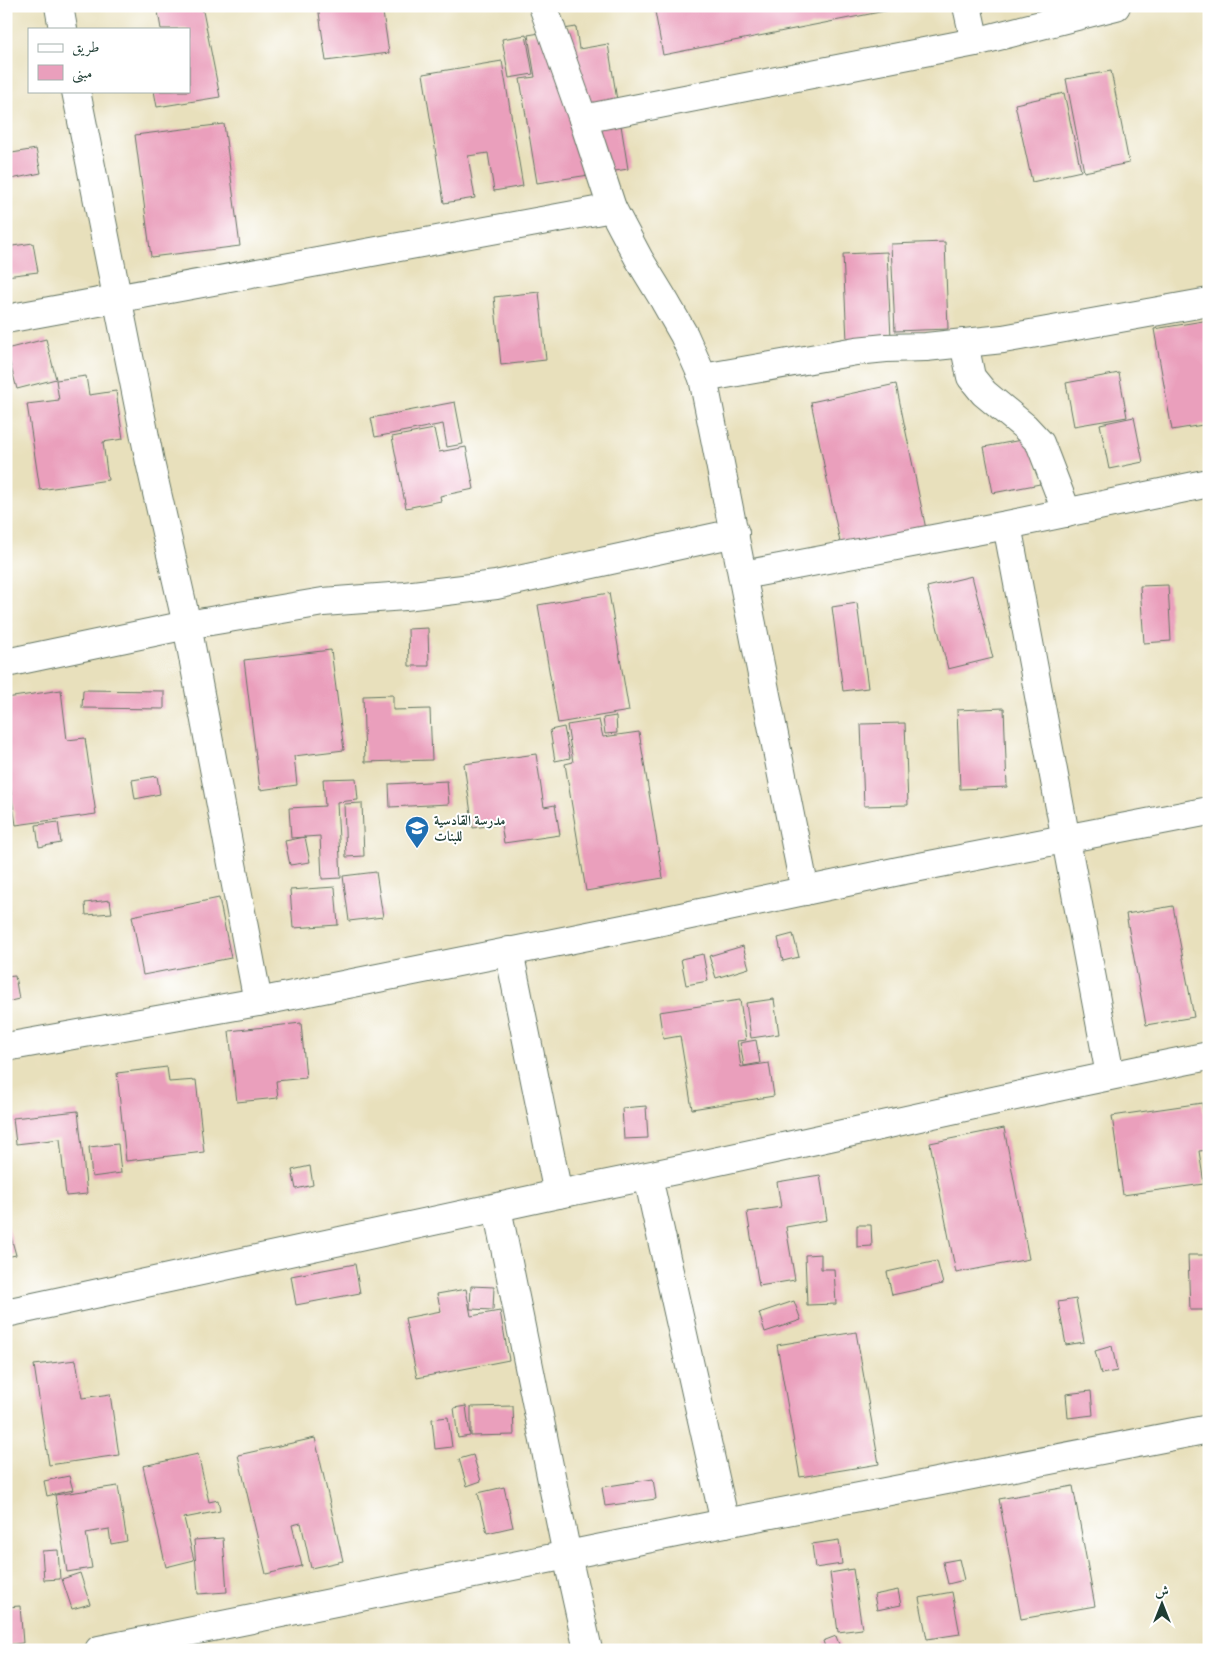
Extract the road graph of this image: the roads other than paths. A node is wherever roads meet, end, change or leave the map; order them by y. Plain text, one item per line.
1 (59, 6) edge
2 (543, 6) edge
3 (967, 6) edge
4 (1115, 6) edge
5 (63, 28) edge
6 (975, 42) junction
7 (76, 92) edge
8 (583, 119) junction
9 (612, 208) junction
10 (117, 299) junction
11 (1209, 302) edge
12 (6, 319) edge
13 (964, 343) junction
14 (703, 378) junction
15 (1209, 483) edge
16 (1067, 512) junction
17 (1007, 525) junction
18 (735, 534) junction
19 (743, 575) junction
20 (187, 626) junction
21 (6, 663) edge
22 (1209, 810) edge
23 (1066, 839) junction
24 (805, 890) junction
25 (509, 951) junction
26 (258, 1002) junction
27 (6, 1047) edge
28 (1209, 1056) edge
29 (1110, 1075) junction
30 (648, 1177) junction
31 (558, 1194) junction
32 (497, 1208) junction
33 (6, 1313) edge
34 (1209, 1429) edge
35 (725, 1523) junction
36 (567, 1555) junction
37 (99, 1650) edge
38 (588, 1650) edge

1 - 5 street
2 - 8 street
3 - 6 street
4 - 6 street
6 - 8 street
7 - 10 street
8 - 9 street
9 - 10 street
9 - 14 street
10 - 12 street
10 - 20 street
11 - 13 street
13 - 14 street
13 - 16 street
14 - 18 street
15 - 16 street
16 - 17 street
17 - 19 street
17 - 23 street
18 - 19 street
18 - 20 street
19 - 24 street
20 - 21 street
20 - 26 street
22 - 23 street
23 - 24 street
23 - 29 street
24 - 25 street
25 - 26 street
25 - 31 street
26 - 27 street
28 - 29 street
29 - 30 street
30 - 31 street
30 - 35 street
31 - 32 street
32 - 33 street
32 - 36 street
34 - 35 street
35 - 36 street
36 - 37 street
36 - 38 street

